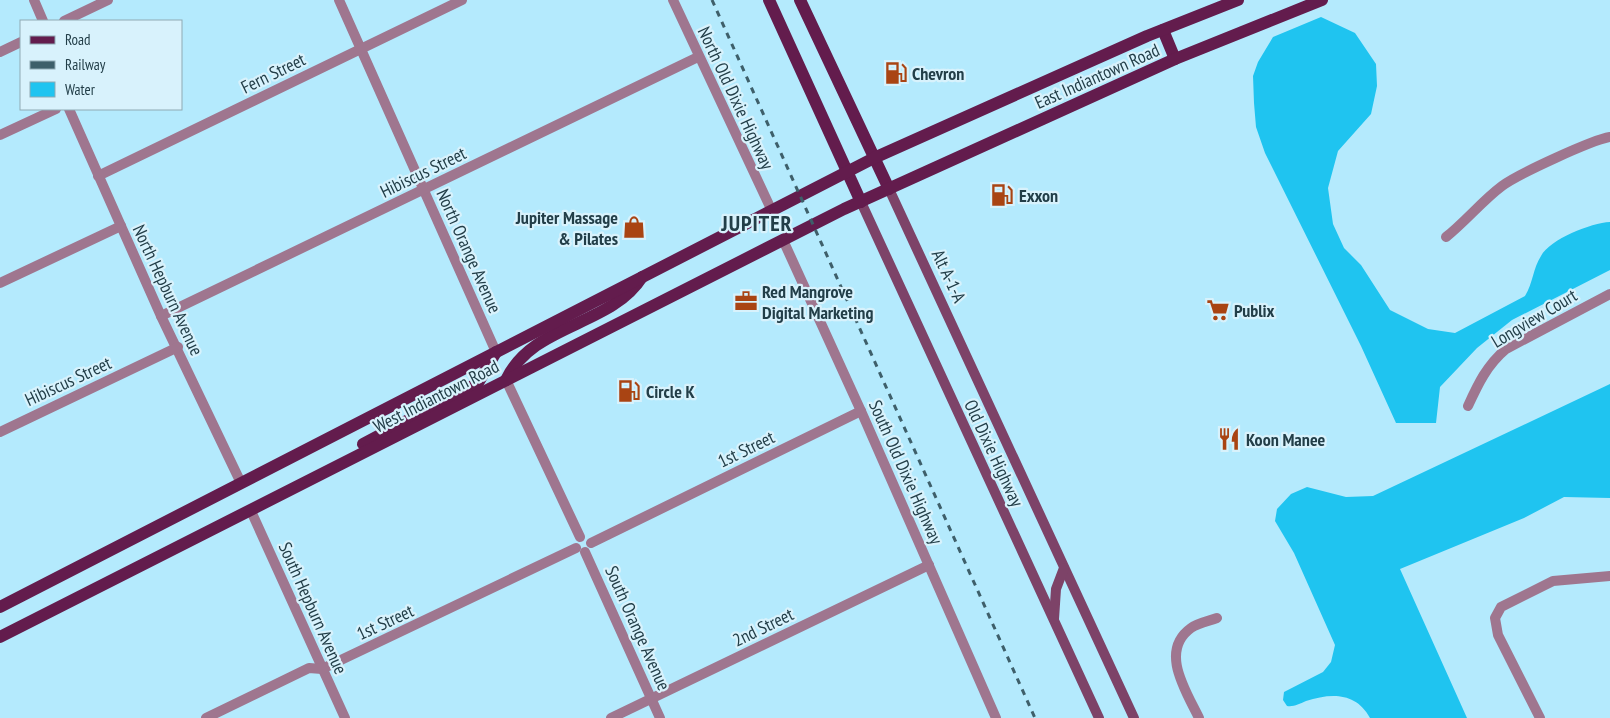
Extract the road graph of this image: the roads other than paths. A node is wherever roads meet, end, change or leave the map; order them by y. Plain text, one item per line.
1 (34, 0) edge
2 (108, 0) edge
3 (339, 0) edge
4 (462, 0) edge
5 (672, 0) edge
6 (769, 0) edge
7 (800, 0) edge
8 (1238, 0) edge
9 (1322, 0) edge
10 (43, 20) edge
11 (66, 20) edge
12 (1163, 30) junction
13 (20, 42) edge
14 (361, 49) junction
15 (0, 52) edge
16 (698, 57) junction
17 (1175, 59) junction
18 (54, 110) edge
19 (69, 110) edge
20 (0, 135) edge
21 (1610, 138) edge
22 (874, 158) junction
23 (847, 171) junction
24 (98, 176) junction
25 (889, 189) junction
26 (423, 190) junction
27 (861, 202) junction
28 (771, 209) junction
29 (121, 226) junction
30 (1446, 237) dead end
31 (783, 240) junction
32 (644, 275) junction
33 (0, 283) edge
34 (1610, 294) edge
35 (161, 316) junction
36 (178, 347) junction
37 (496, 352) junction
38 (506, 380) junction
39 (1468, 406) dead end
40 (861, 411) junction
41 (0, 432) edge
42 (324, 474) junction
43 (241, 484) junction
44 (251, 512) junction
45 (584, 548) junction
46 (929, 565) junction
47 (1064, 568) junction
48 (1610, 576) edge
49 (0, 606) edge
50 (1217, 618) dead end
51 (1054, 622) junction
52 (0, 637) edge
53 (322, 669) junction
54 (652, 698) junction
55 (206, 718) edge
56 (345, 718) edge
57 (611, 718) edge
58 (660, 718) edge
59 (996, 718) edge
60 (1099, 718) edge
61 (1134, 718) edge
62 (1199, 718) edge
63 (1540, 718) edge

1 - 10 street
2 - 11 street
3 - 14 street, North Orange Avenue
4 - 14 street, Fern Street
5 - 16 street, North Old Dixie Highway
6 - 23 main road
7 - 22 main road, Alt A-1-A
8 - 12 main road, East Indiantown Road
9 - 17 main road, East Indiantown Road
12 - 17 main road
12 - 22 main road, East Indiantown Road
13 - 15 street
14 - 24 street, Fern Street
14 - 26 street, North Orange Avenue
16 - 26 street, Hibiscus Street
16 - 28 street, North Old Dixie Highway
17 - 25 main road, East Indiantown Road
18 - 20 street
19 - 24 street, North Hepburn Avenue
21 - 30 street
22 - 23 main road, West Indiantown Road
22 - 25 main road, Alt A-1-A
23 - 27 main road
23 - 28 main road, West Indiantown Road
24 - 29 street, North Hepburn Avenue
25 - 27 main road, West Indiantown Road
25 - 47 main road, Alt A-1-A
26 - 35 street, Hibiscus Street
26 - 37 street, North Orange Avenue
27 - 31 main road, West Indiantown Road
27 - 51 main road, Old Dixie Highway
28 - 32 main road, West Indiantown Road
29 - 33 street
29 - 35 street, North Hepburn Avenue
31 - 38 main road, West Indiantown Road
31 - 40 street, South Old Dixie Highway
32 - 37 main road, West Indiantown Road
32 - 38 main road
34 - 39 street, Longview Court
35 - 36 street, North Hepburn Avenue
36 - 41 street, Hibiscus Street
36 - 43 street, North Hepburn Avenue
37 - 42 main road
37 - 43 main road, West Indiantown Road
38 - 42 main road, West Indiantown Road
38 - 45 street
40 - 45 street, 1st Street
40 - 46 street, South Old Dixie Highway
42 - 44 main road, West Indiantown Road
43 - 49 main road, West Indiantown Road
44 - 52 main road, West Indiantown Road
44 - 53 street, South Hepburn Avenue
45 - 53 street, 1st Street
45 - 54 street, South Orange Avenue
46 - 54 street, 2nd Street
46 - 59 street, South Old Dixie Highway
47 - 51 main road
47 - 61 main road
48 - 63 street
50 - 62 street
51 - 60 main road, Old Dixie Highway
53 - 55 street, 1st Street
53 - 56 street, South Hepburn Avenue
54 - 57 street, 2nd Street
54 - 58 street, South Orange Avenue

